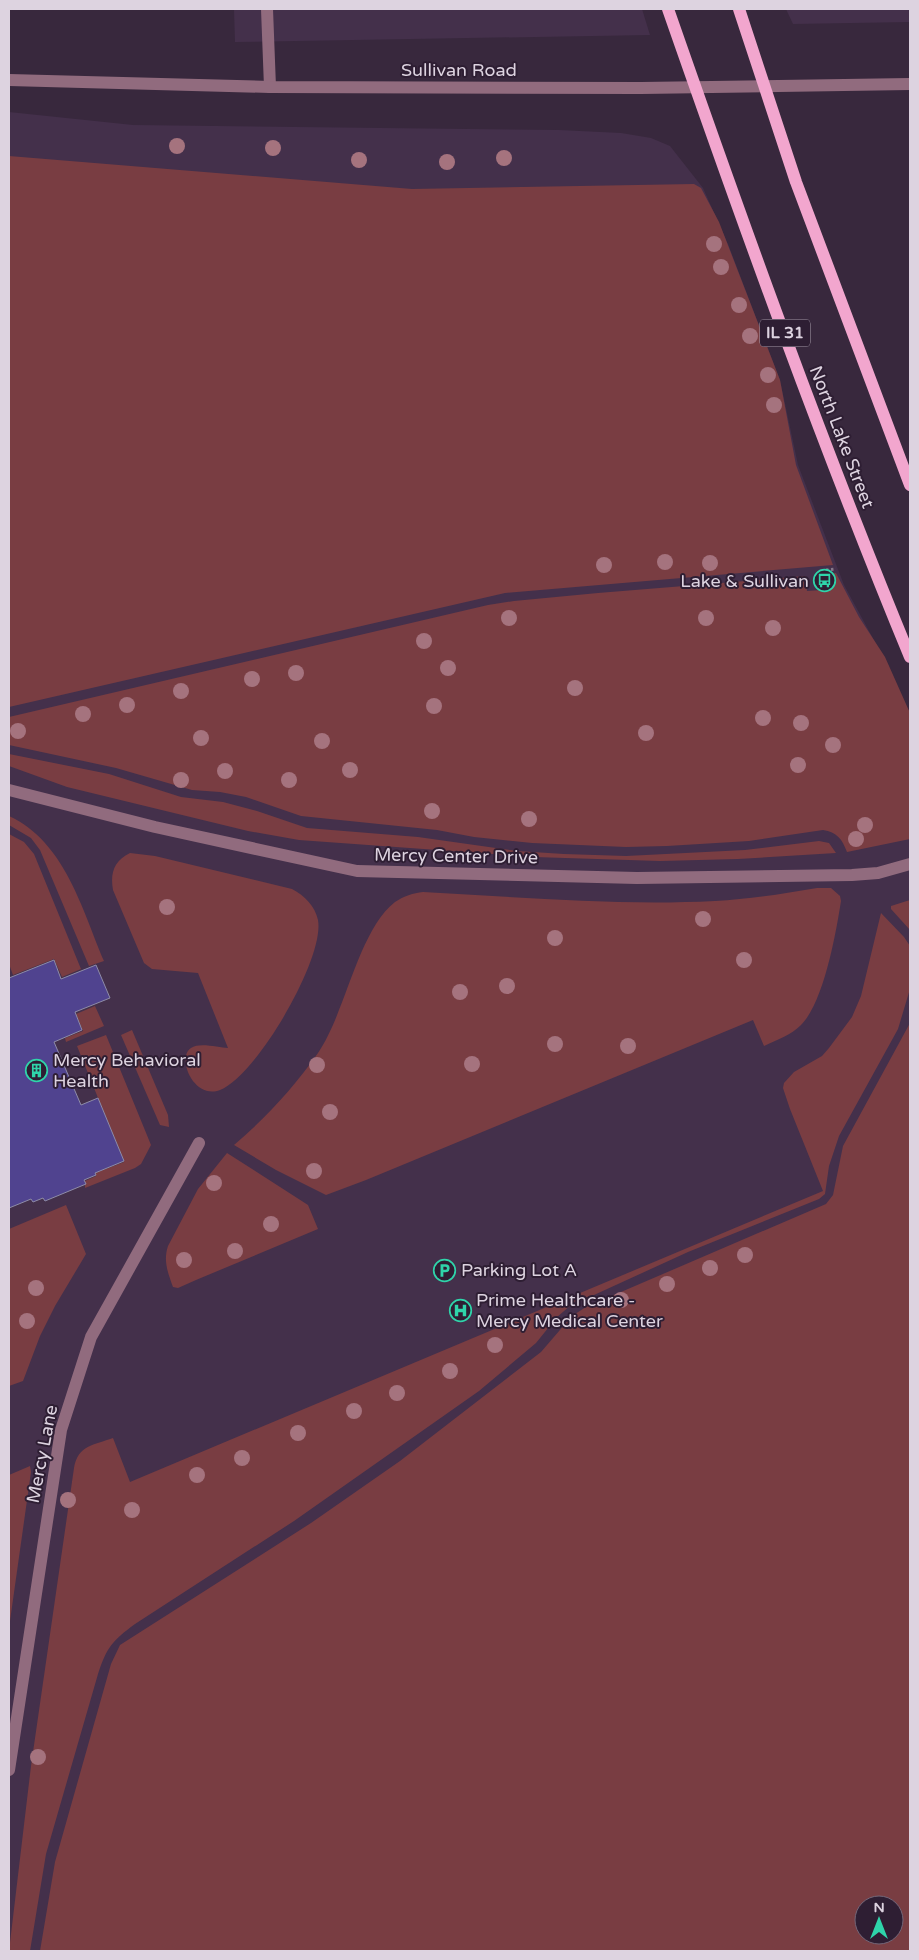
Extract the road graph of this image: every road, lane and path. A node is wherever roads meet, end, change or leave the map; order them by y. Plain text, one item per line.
1 (267, 9) edge
2 (668, 9) edge
3 (738, 9) edge
4 (9, 80) edge
5 (910, 84) edge
6 (764, 86) junction
7 (270, 87) junction
8 (695, 87) junction
9 (910, 486) edge
10 (826, 570) dead end
11 (836, 570) dead end
12 (910, 657) edge
13 (9, 790) edge
14 (910, 864) edge
15 (199, 1143) dead end
16 (9, 1770) edge

1 - 7 street
2 - 8 main road, IL 31
3 - 6 main road
4 - 7 street, Sullivan Road
5 - 6 street, Sullivan Road
6 - 8 street, Sullivan Road
6 - 9 main road
7 - 8 street, Sullivan Road
8 - 12 main road, North Lake Street / IL 31
10 - 11 path
13 - 14 street, Mercy Center Drive
15 - 16 street, Mercy Lane

